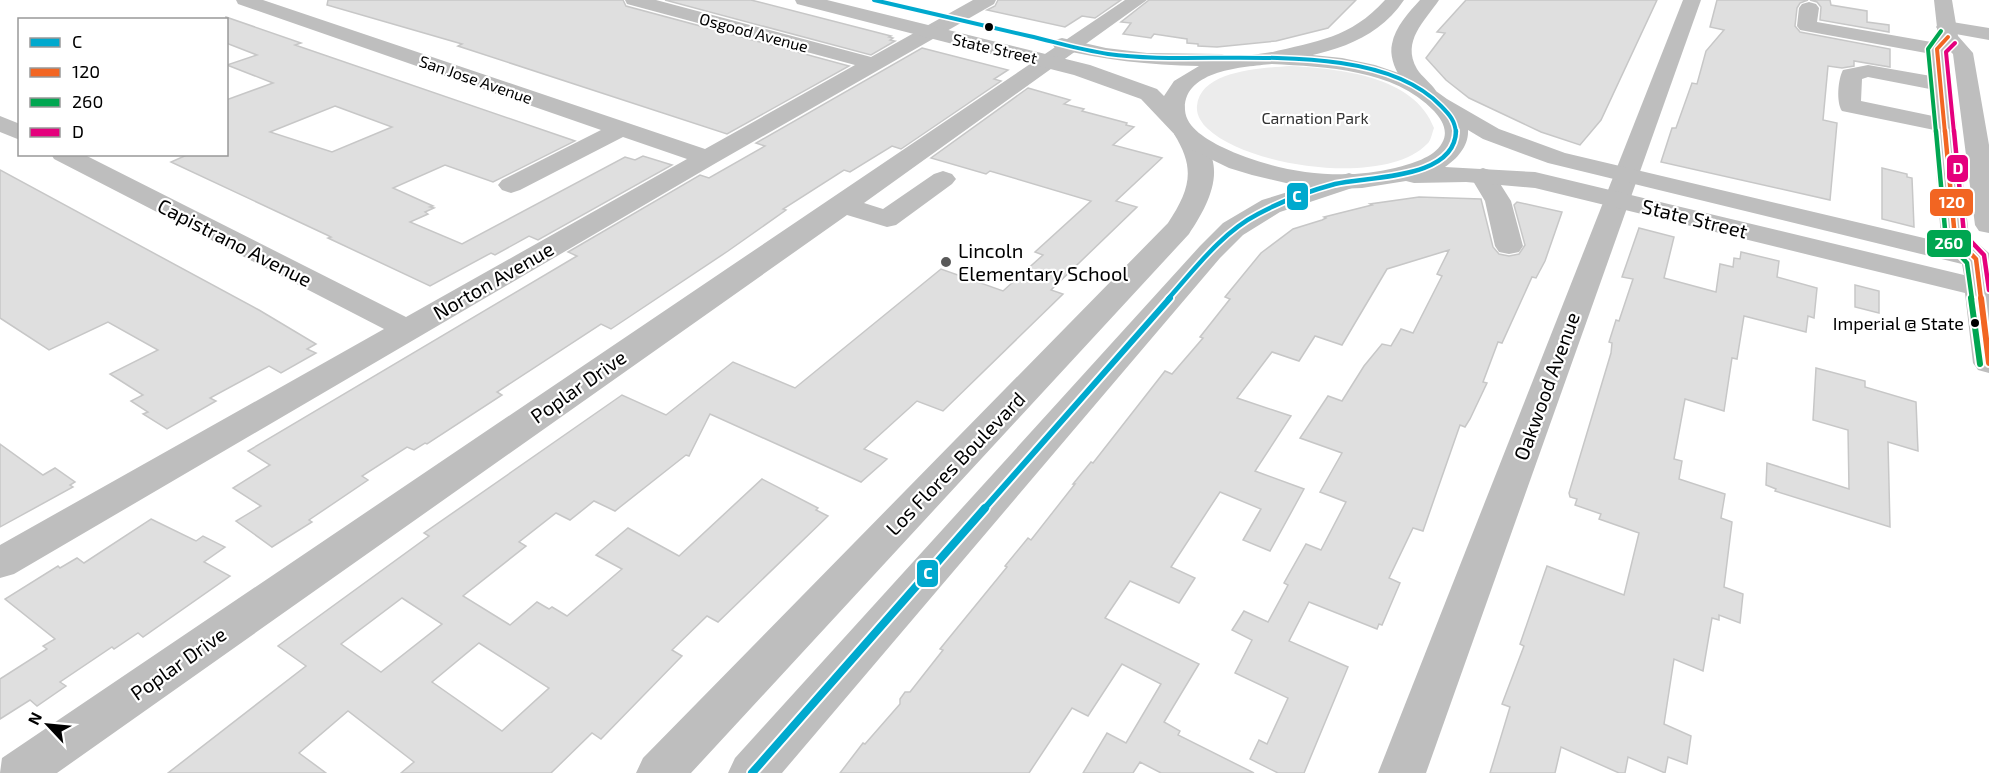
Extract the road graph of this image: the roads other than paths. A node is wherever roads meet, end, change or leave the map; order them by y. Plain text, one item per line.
1 (245, 0) edge
2 (634, 0) edge
3 (804, 0) edge
4 (874, 0) edge
5 (987, 0) edge
6 (1138, 0) edge
7 (1395, 0) edge
8 (1430, 0) edge
9 (1692, 0) edge
10 (1943, 0) edge
11 (1809, 8) dead end
12 (952, 19) junction
13 (930, 32) junction
14 (1989, 34) edge
15 (1944, 38) junction
16 (1989, 43) edge
17 (1060, 53) junction
18 (1272, 58) junction
19 (1247, 60) junction
20 (874, 64) junction
21 (1940, 84) junction
22 (1434, 98) junction
23 (0, 123) edge
24 (1944, 125) junction
25 (1181, 127) junction
26 (621, 129) junction
27 (18, 132) edge
28 (67, 156) edge
29 (706, 158) junction
30 (1985, 171) edge
31 (1397, 176) junction
32 (1483, 176) junction
33 (943, 179) dead end
34 (1349, 181) junction
35 (511, 185) dead end
36 (1621, 187) junction
37 (841, 204) junction
38 (1989, 225) edge
39 (1509, 246) dead end
40 (1984, 270) edge
41 (406, 329) junction
42 (1989, 363) edge
43 (996, 420) junction
44 (1045, 439) junction
45 (0, 563) edge
46 (19, 773) edge
47 (660, 773) edge
48 (752, 773) edge
49 (1402, 773) edge

1 - 26 street, San Jose Avenue
2 - 20 street, Osgood Avenue
3 - 13 street, State Street
4 - 12 street, State Street
5 - 12 street, Norton Avenue
6 - 17 street, Poplar Drive
7 - 18 street
8 - 22 street
9 - 36 street, Oakwood Avenue
10 - 15 street
11 - 15 street
12 - 13 street, Norton Avenue
12 - 17 street, State Street
13 - 17 street, State Street
13 - 20 street, Norton Avenue
14 - 15 street
15 - 16 street
15 - 21 street
15 - 30 street
17 - 19 street, State Street
17 - 25 street, State Street
17 - 37 street, Poplar Drive
18 - 19 street
18 - 22 street
19 - 25 street
20 - 29 street, Norton Avenue
21 - 24 street
21 - 24 street
22 - 31 street
22 - 36 street, State Street
23 - 27 street
24 - 40 street
25 - 34 street
25 - 43 street, Los Flores Boulevard
26 - 29 street, San Jose Avenue
26 - 35 street
28 - 41 street, Capistrano Avenue
29 - 41 street, Norton Avenue
30 - 38 street
31 - 32 street, State Street
31 - 34 street
32 - 36 street, State Street
32 - 39 street
33 - 37 street
34 - 44 street
36 - 40 street, State Street
36 - 49 street, Oakwood Avenue
37 - 46 street, Poplar Drive
40 - 42 street
41 - 45 street, Norton Avenue
43 - 44 street
43 - 47 street, Los Flores Boulevard
44 - 48 street

